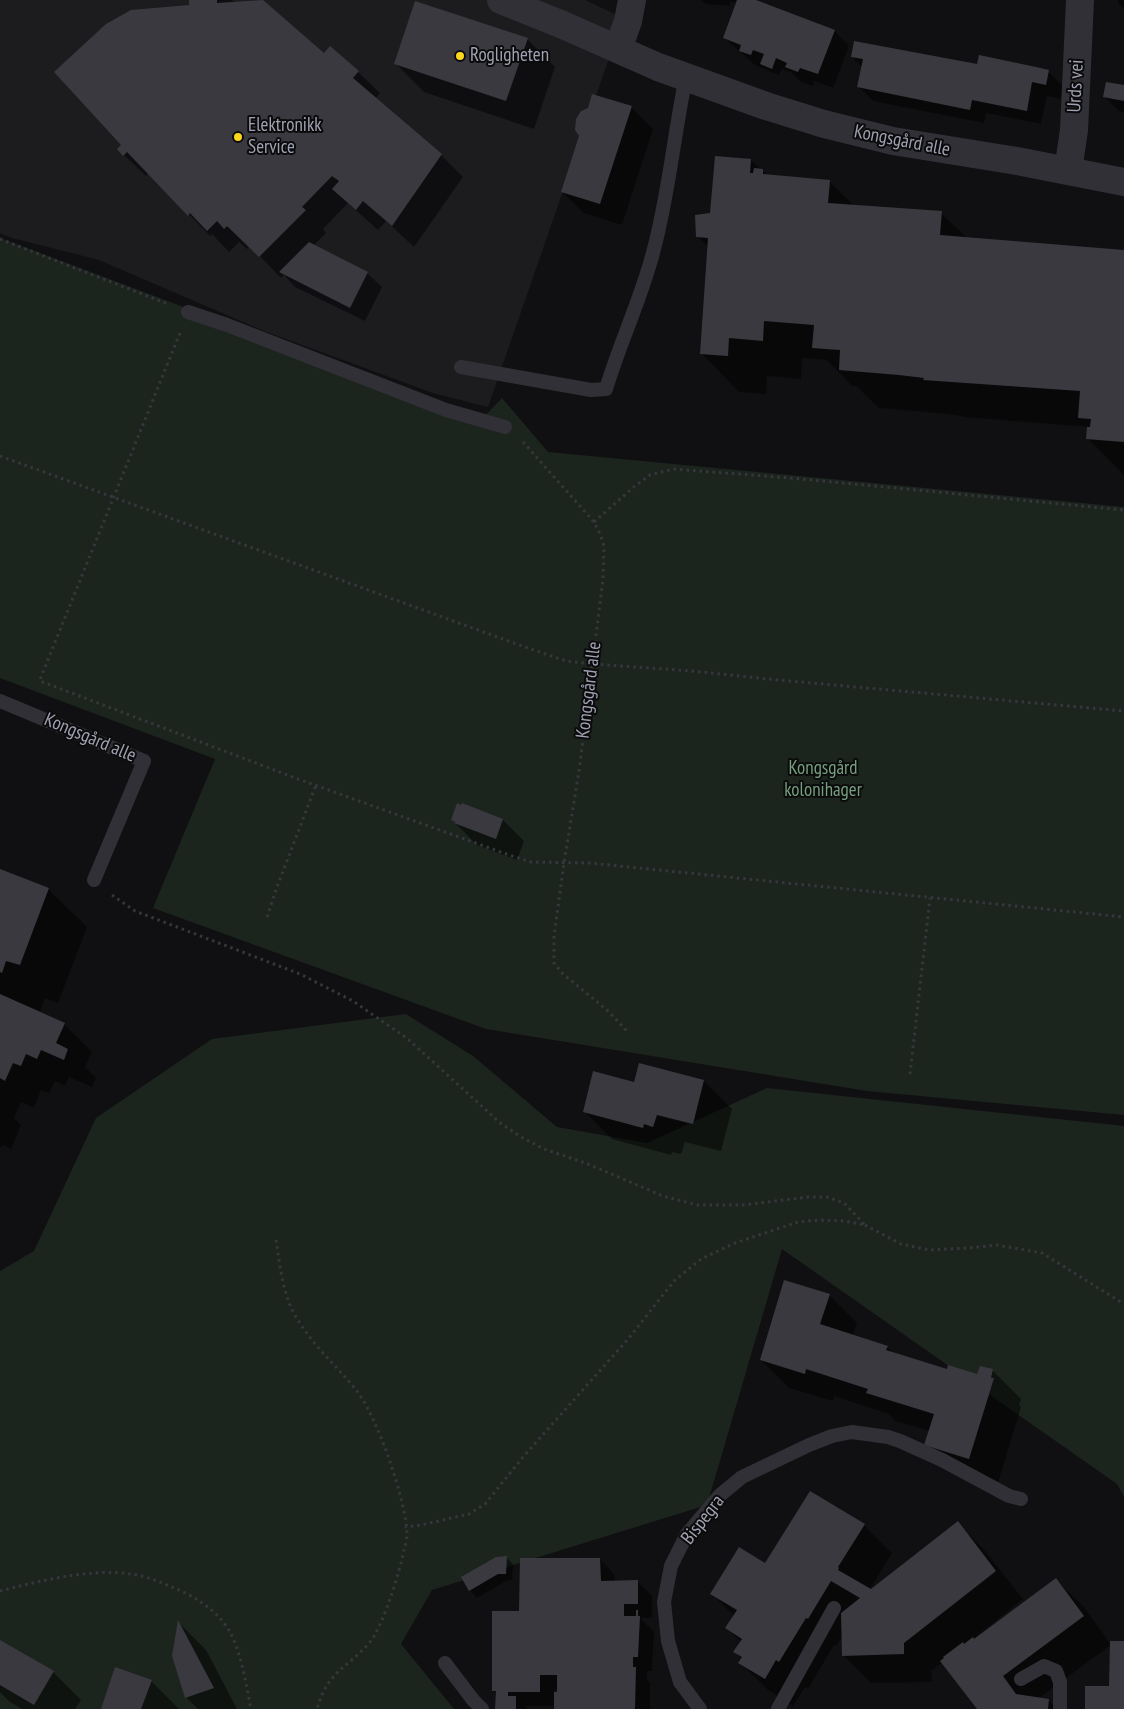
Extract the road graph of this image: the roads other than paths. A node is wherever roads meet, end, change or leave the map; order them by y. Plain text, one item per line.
1 (501, 0) edge
2 (632, 0) edge
3 (1080, 0) edge
4 (618, 49) junction
5 (686, 77) junction
6 (1068, 171) junction
7 (1124, 182) edge
8 (188, 312) road end
9 (461, 367) dead end
10 (505, 427) road end
11 (0, 701) edge
12 (94, 880) road end
13 (1021, 1499) dead end
14 (834, 1608) dead end
15 (445, 1663) dead end
16 (1021, 1679) dead end
17 (482, 1709) edge
18 (700, 1709) edge
19 (778, 1709) edge
20 (1060, 1709) edge

1 - 4 street, Kongsgård alle
2 - 4 street
3 - 6 street, Urds vei
4 - 5 street, Kongsgård alle
5 - 6 street, Kongsgård alle
5 - 9 lane
6 - 7 street, Kongsgård alle
8 - 10 lane
11 - 12 lane, Kongsgård alle
13 - 18 lane, Bispegra
14 - 19 lane
15 - 17 lane
16 - 20 lane

